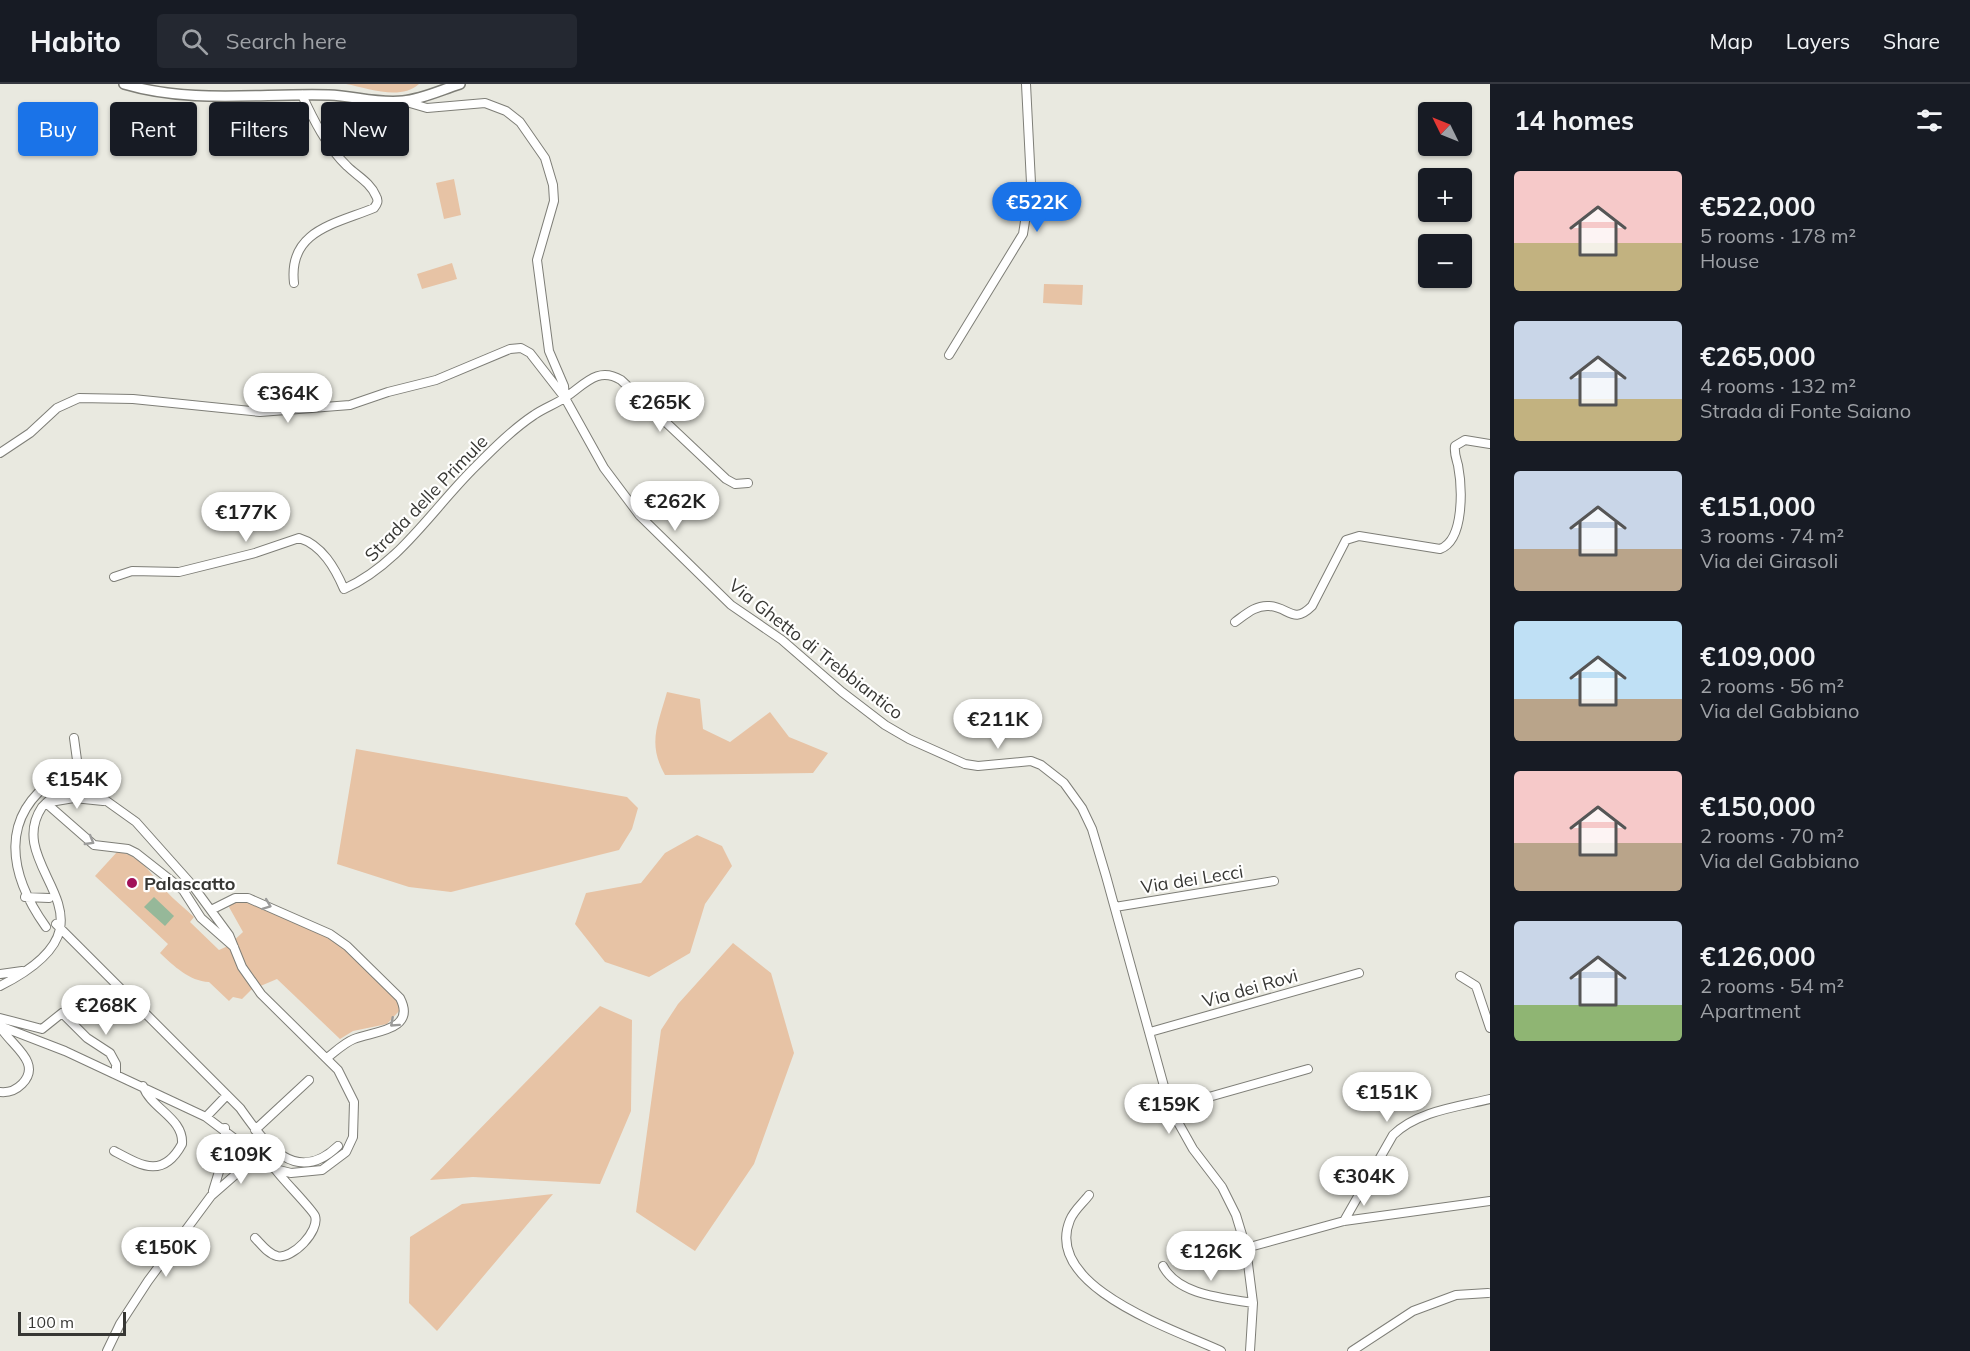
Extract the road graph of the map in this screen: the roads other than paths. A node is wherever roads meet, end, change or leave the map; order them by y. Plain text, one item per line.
1 (124, 84) edge
2 (460, 84) edge
3 (1026, 84) edge
4 (302, 95) junction
5 (403, 101) junction
6 (294, 282) dead end
7 (949, 355) dead end
8 (565, 398) junction
9 (1490, 444) edge
10 (0, 453) edge
11 (748, 483) dead end
12 (114, 577) dead end
13 (1235, 622) dead end
14 (74, 738) dead end
15 (56, 778) dead end
16 (80, 782) junction
17 (107, 801) junction
18 (46, 803) junction
19 (8, 828) dead end
20 (6, 843) dead end
21 (27, 861) dead end
22 (38, 881) dead end
23 (1274, 881) dead end
24 (25, 897) junction
25 (49, 898) junction
26 (1115, 907) junction
27 (213, 909) junction
28 (56, 924) junction
29 (46, 927) dead end
30 (234, 947) junction
31 (29, 969) junction
32 (1359, 972) dead end
33 (0, 974) edge
34 (1460, 976) dead end
35 (0, 986) edge
36 (0, 1018) edge
37 (0, 1027) edge
38 (1490, 1028) edge
39 (1150, 1032) junction
40 (327, 1058) junction
41 (1308, 1069) dead end
42 (116, 1074) junction
43 (309, 1080) dead end
44 (143, 1086) junction
45 (0, 1092) edge
46 (227, 1095) junction
47 (1490, 1099) edge
48 (1170, 1108) junction
49 (206, 1117) junction
50 (225, 1128) junction
51 (255, 1130) junction
52 (338, 1146) dead end
53 (114, 1151) dead end
54 (262, 1160) junction
55 (275, 1169) junction
56 (1089, 1195) dead end
57 (211, 1196) junction
58 (1490, 1201) edge
59 (1344, 1221) junction
60 (255, 1238) dead end
61 (1246, 1248) junction
62 (1163, 1266) dead end
63 (1488, 1293) dead end
64 (1252, 1303) junction
65 (107, 1351) edge
66 (1221, 1351) edge
67 (1250, 1351) edge
68 (1352, 1351) edge

1 - 4 main road
2 - 5 main road
3 - 7 street
4 - 5 main road
4 - 6 street
5 - 8 street
8 - 10 street
8 - 11 street
8 - 12 street, Strada delle Primule
8 - 26 street, Via Ghetto di Trebbiantico
9 - 13 street
14 - 16 street
15 - 19 street
16 - 17 street
16 - 18 street
17 - 18 street
17 - 27 street
18 - 21 street
18 -> 30 street
20 - 24 street
22 - 25 street
23 - 26 street, Via dei Lecci
24 - 25 street
24 - 29 street
25 - 28 street
26 - 39 street, Via Ghetto di Trebbiantico
27 - 30 street
27 -> 40 street
28 - 31 street
28 - 46 street
30 - 40 street
31 - 33 street
31 - 35 street
32 - 39 street, Via dei Rovi
34 - 38 street
36 - 42 street
37 - 42 street
37 - 45 street
39 - 48 street, Via Ghetto di Trebbiantico
40 - 55 street
41 - 48 street
42 - 44 street
43 - 51 street
44 - 49 street
44 - 53 street
46 - 49 street
46 - 51 street
47 - 59 street
48 - 61 street, Via Ghetto di Trebbiantico
49 - 50 street
50 - 54 street
50 - 57 street
51 - 52 street
54 - 55 street
54 - 57 street
55 - 60 street
56 - 66 street
57 - 65 street
58 - 59 street
59 - 61 street
61 - 64 street, Via Ghetto di Trebbiantico
62 - 64 street
63 - 68 street
64 - 67 street, Via Ghetto di Trebbiantico

